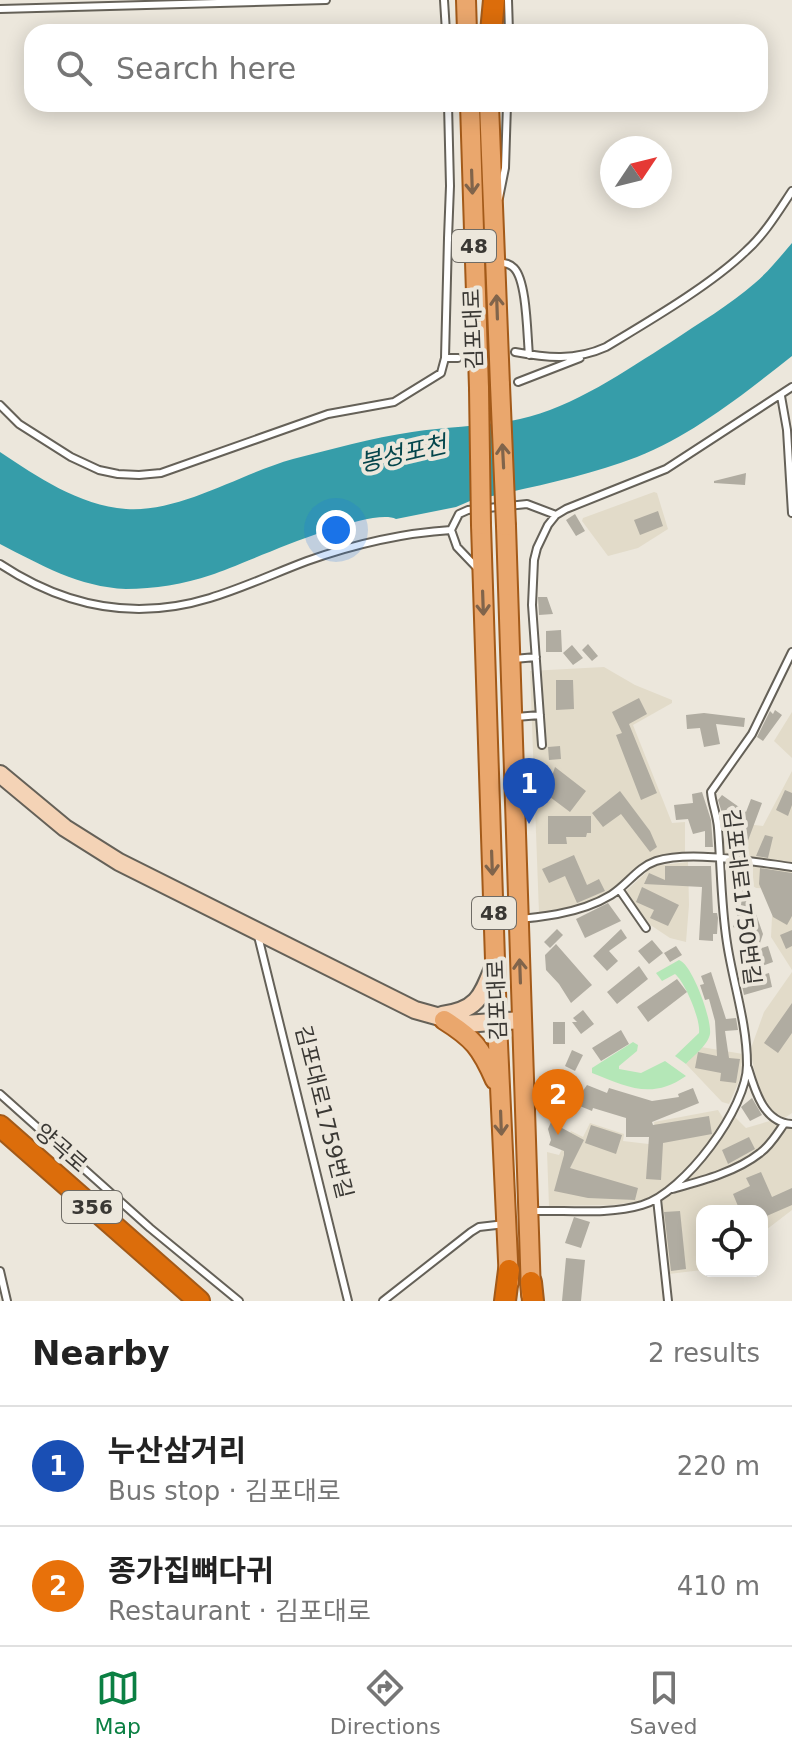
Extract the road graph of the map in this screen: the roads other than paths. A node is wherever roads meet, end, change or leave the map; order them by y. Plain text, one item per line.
1 (326, 0) edge
2 (444, 0) edge
3 (466, 0) edge
4 (485, 0) edge
5 (494, 0) edge
6 (508, 0) edge
7 (0, 9) edge
8 (446, 24) edge
9 (467, 24) edge
10 (488, 24) edge
11 (490, 24) edge
12 (509, 24) edge
13 (448, 112) edge
14 (470, 112) edge
15 (489, 112) edge
16 (507, 112) edge
17 (792, 191) edge
18 (493, 208) junction
19 (448, 238) junction
20 (474, 239) junction
21 (495, 262) junction
22 (515, 352) dead end
23 (591, 354) junction
24 (529, 355) junction
25 (445, 358) junction
26 (458, 358) dead end
27 (509, 383) junction
28 (792, 387) edge
29 (781, 396) junction
30 (0, 405) edge
31 (792, 508) edge
32 (556, 515) junction
33 (451, 530) junction
34 (0, 564) edge
35 (482, 573) junction
36 (532, 605) junction
37 (509, 606) junction
38 (792, 652) edge
39 (536, 657) junction
40 (510, 659) junction
41 (540, 715) junction
42 (512, 717) junction
43 (542, 745) dead end
44 (0, 774) edge
45 (491, 833) junction
46 (516, 833) junction
47 (720, 859) junction
48 (792, 867) edge
49 (619, 889) junction
50 (518, 920) junction
51 (494, 922) junction
52 (646, 928) dead end
53 (257, 933) junction
54 (495, 962) junction
55 (439, 1018) junction
56 (521, 1020) junction
57 (497, 1022) junction
58 (747, 1066) junction
59 (523, 1074) junction
60 (500, 1082) junction
61 (0, 1094) edge
62 (788, 1124) edge
63 (0, 1126) edge
64 (0, 1142) edge
65 (669, 1190) junction
66 (657, 1199) junction
67 (529, 1211) junction
68 (505, 1224) junction
69 (509, 1270) joint
70 (0, 1271) edge
71 (532, 1295) edge
72 (187, 1298) edge
73 (7, 1301) edge
74 (239, 1301) edge
75 (348, 1301) edge
76 (383, 1301) edge
77 (508, 1301) edge
78 (668, 1301) edge

1 - 7 lane
2 - 8 lane
3 - 9 main road
4 - 10 main road
5 - 11 highway
6 - 12 lane
13 - 19 lane
14 -> 20 main road, 김포대로 / 48
15 - 18 main road, 김포대로 / 48
16 - 18 lane
17 - 23 lane, 김포대로
18 - 21 main road, 김포대로 / 48
19 - 20 lane
19 - 25 lane
20 - 35 main road, 김포대로 / 48, bridge
21 - 24 lane
27 -> 21 main road, 김포대로 / 48
22 - 24 lane, 김포대로
23 - 24 lane, 김포대로
23 - 27 lane
25 - 26 lane
25 - 30 lane
37 -> 27 main road, 김포대로 / 48, bridge
28 - 29 lane
29 - 31 lane
29 - 32 lane
32 - 33 lane
32 - 36 lane
33 - 34 lane
33 - 35 lane
35 -> 45 main road, 김포대로 / 48
36 - 37 lane
36 - 39 lane
37 - 40 main road, 김포대로 / 48
38 - 47 lane, 김포대로1750번길
39 - 40 lane
39 - 41 lane
40 - 42 main road, 김포대로 / 48
41 - 42 lane
41 - 43 lane
42 - 46 main road, 김포대로 / 48
44 - 53 street
45 - 46 main road
45 -> 51 main road, 김포대로 / 48
46 - 50 main road, 김포대로 / 48
47 - 48 lane
47 - 49 lane
47 - 58 lane, 김포대로1750번길
49 - 50 lane
49 - 52 lane
50 - 51 lane
56 -> 50 main road, 김포대로 / 48
51 - 54 main road, 김포대로 / 48
53 - 55 street
53 - 75 lane, 김포대로1759번길
54 - 55 street
54 - 57 main road, 김포대로 / 48
55 - 57 street
55 - 60 main road
56 - 57 street
56 - 59 main road, 김포대로 / 48
57 - 60 main road, 김포대로 / 48
58 - 62 lane
58 - 65 lane, 김포대로1750번길
59 - 60 main road
59 - 67 main road, 김포대로 / 48
60 -> 68 main road, 김포대로 / 48
61 - 74 lane
62 - 65 lane, 김포대로1750번길
63 - 72 highway, 양곡로 / 356
64 - 72 highway, 양곡로 / 356
65 - 66 lane, 김포대로1750번길
66 - 67 lane, 김포대로1750번길
66 - 78 lane
67 - 71 main road, 김포대로 / 48
68 - 69 main road, 김포대로 / 48
68 - 76 lane
69 - 77 highway
70 - 73 lane

